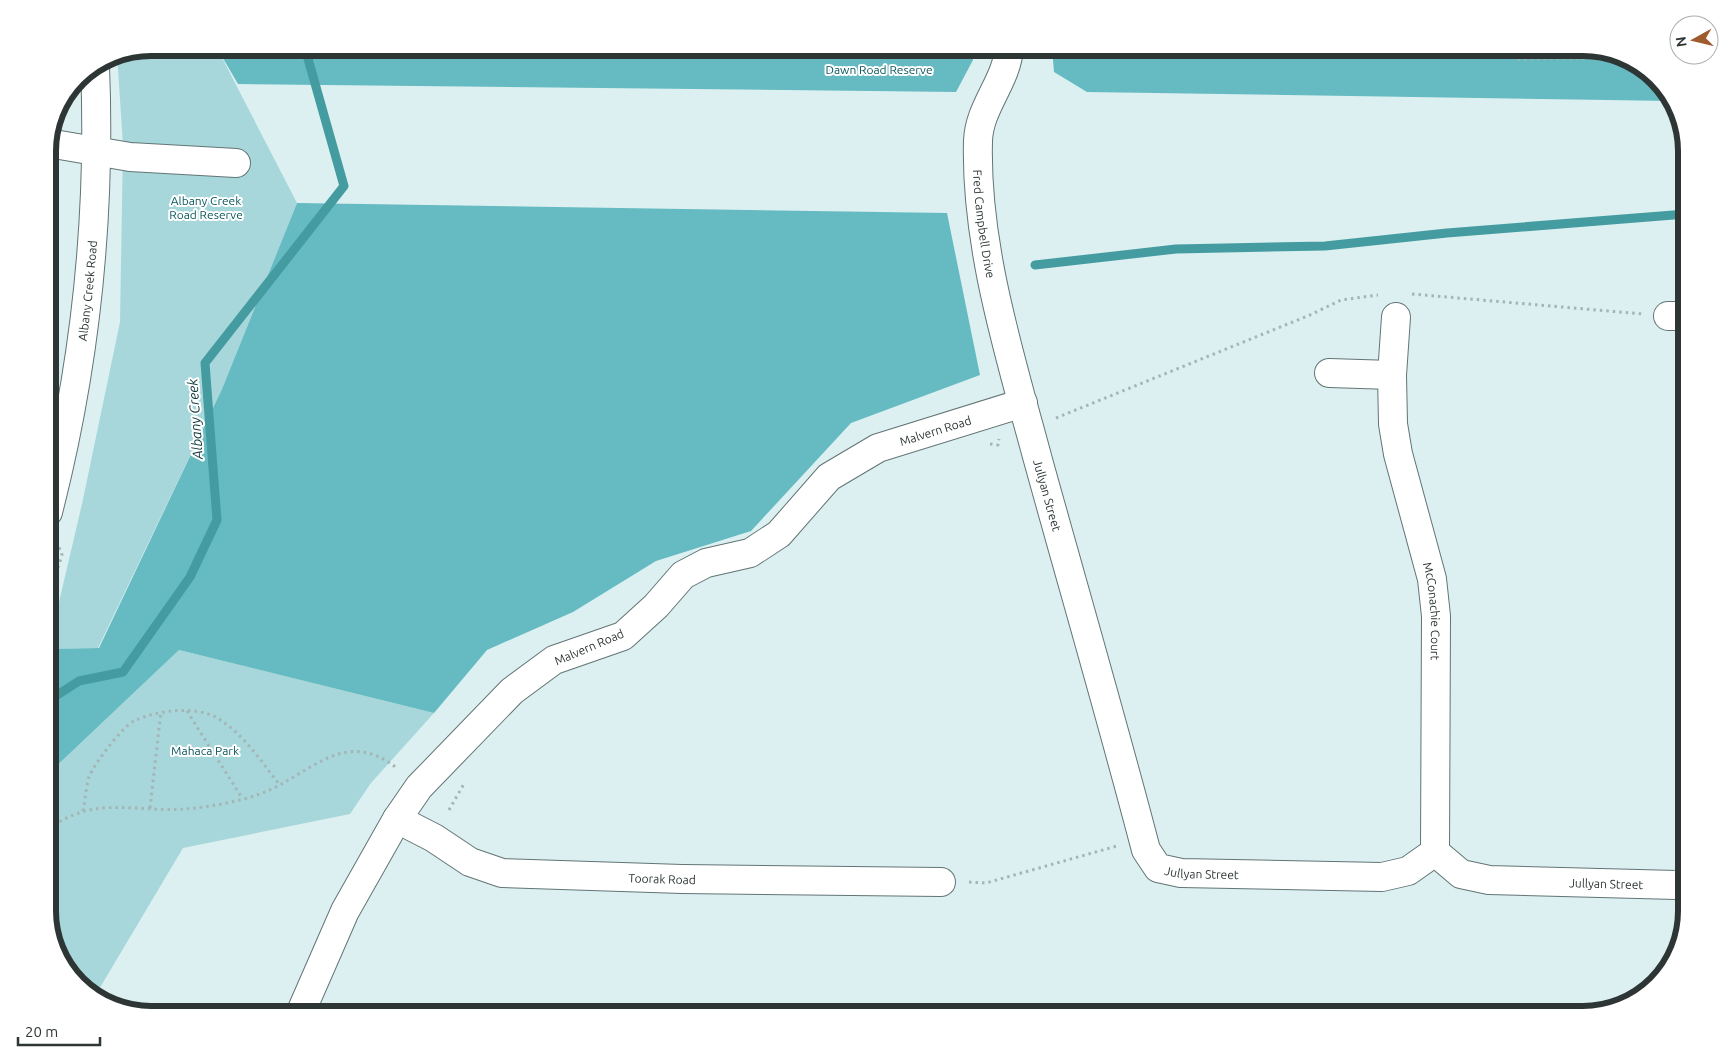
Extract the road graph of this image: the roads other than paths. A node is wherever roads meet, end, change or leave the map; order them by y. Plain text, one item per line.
1 (1008, 56) edge
2 (95, 75) edge
3 (56, 144) edge
4 (96, 150) junction
5 (236, 163) dead end
6 (1396, 305) road end
7 (1329, 373) dead end
8 (1392, 375) junction
9 (1026, 416) junction
10 (56, 478) edge
11 (397, 819) junction
12 (1435, 852) junction
13 (941, 882) road end
14 (1678, 884) edge
15 (303, 1006) edge

1 - 9 street, Fred Campbell Drive
2 - 4 street, Albany Creek Road
3 - 4 street
4 - 5 street
4 - 10 street, Albany Creek Road
6 - 8 street, McConachie Court
7 - 8 street
8 - 12 street, McConachie Court
9 - 11 street, Malvern Road
9 - 12 street, Jullyan Street
11 - 13 street, Toorak Road
11 - 15 street, Malvern Road
12 - 14 street, Jullyan Street

